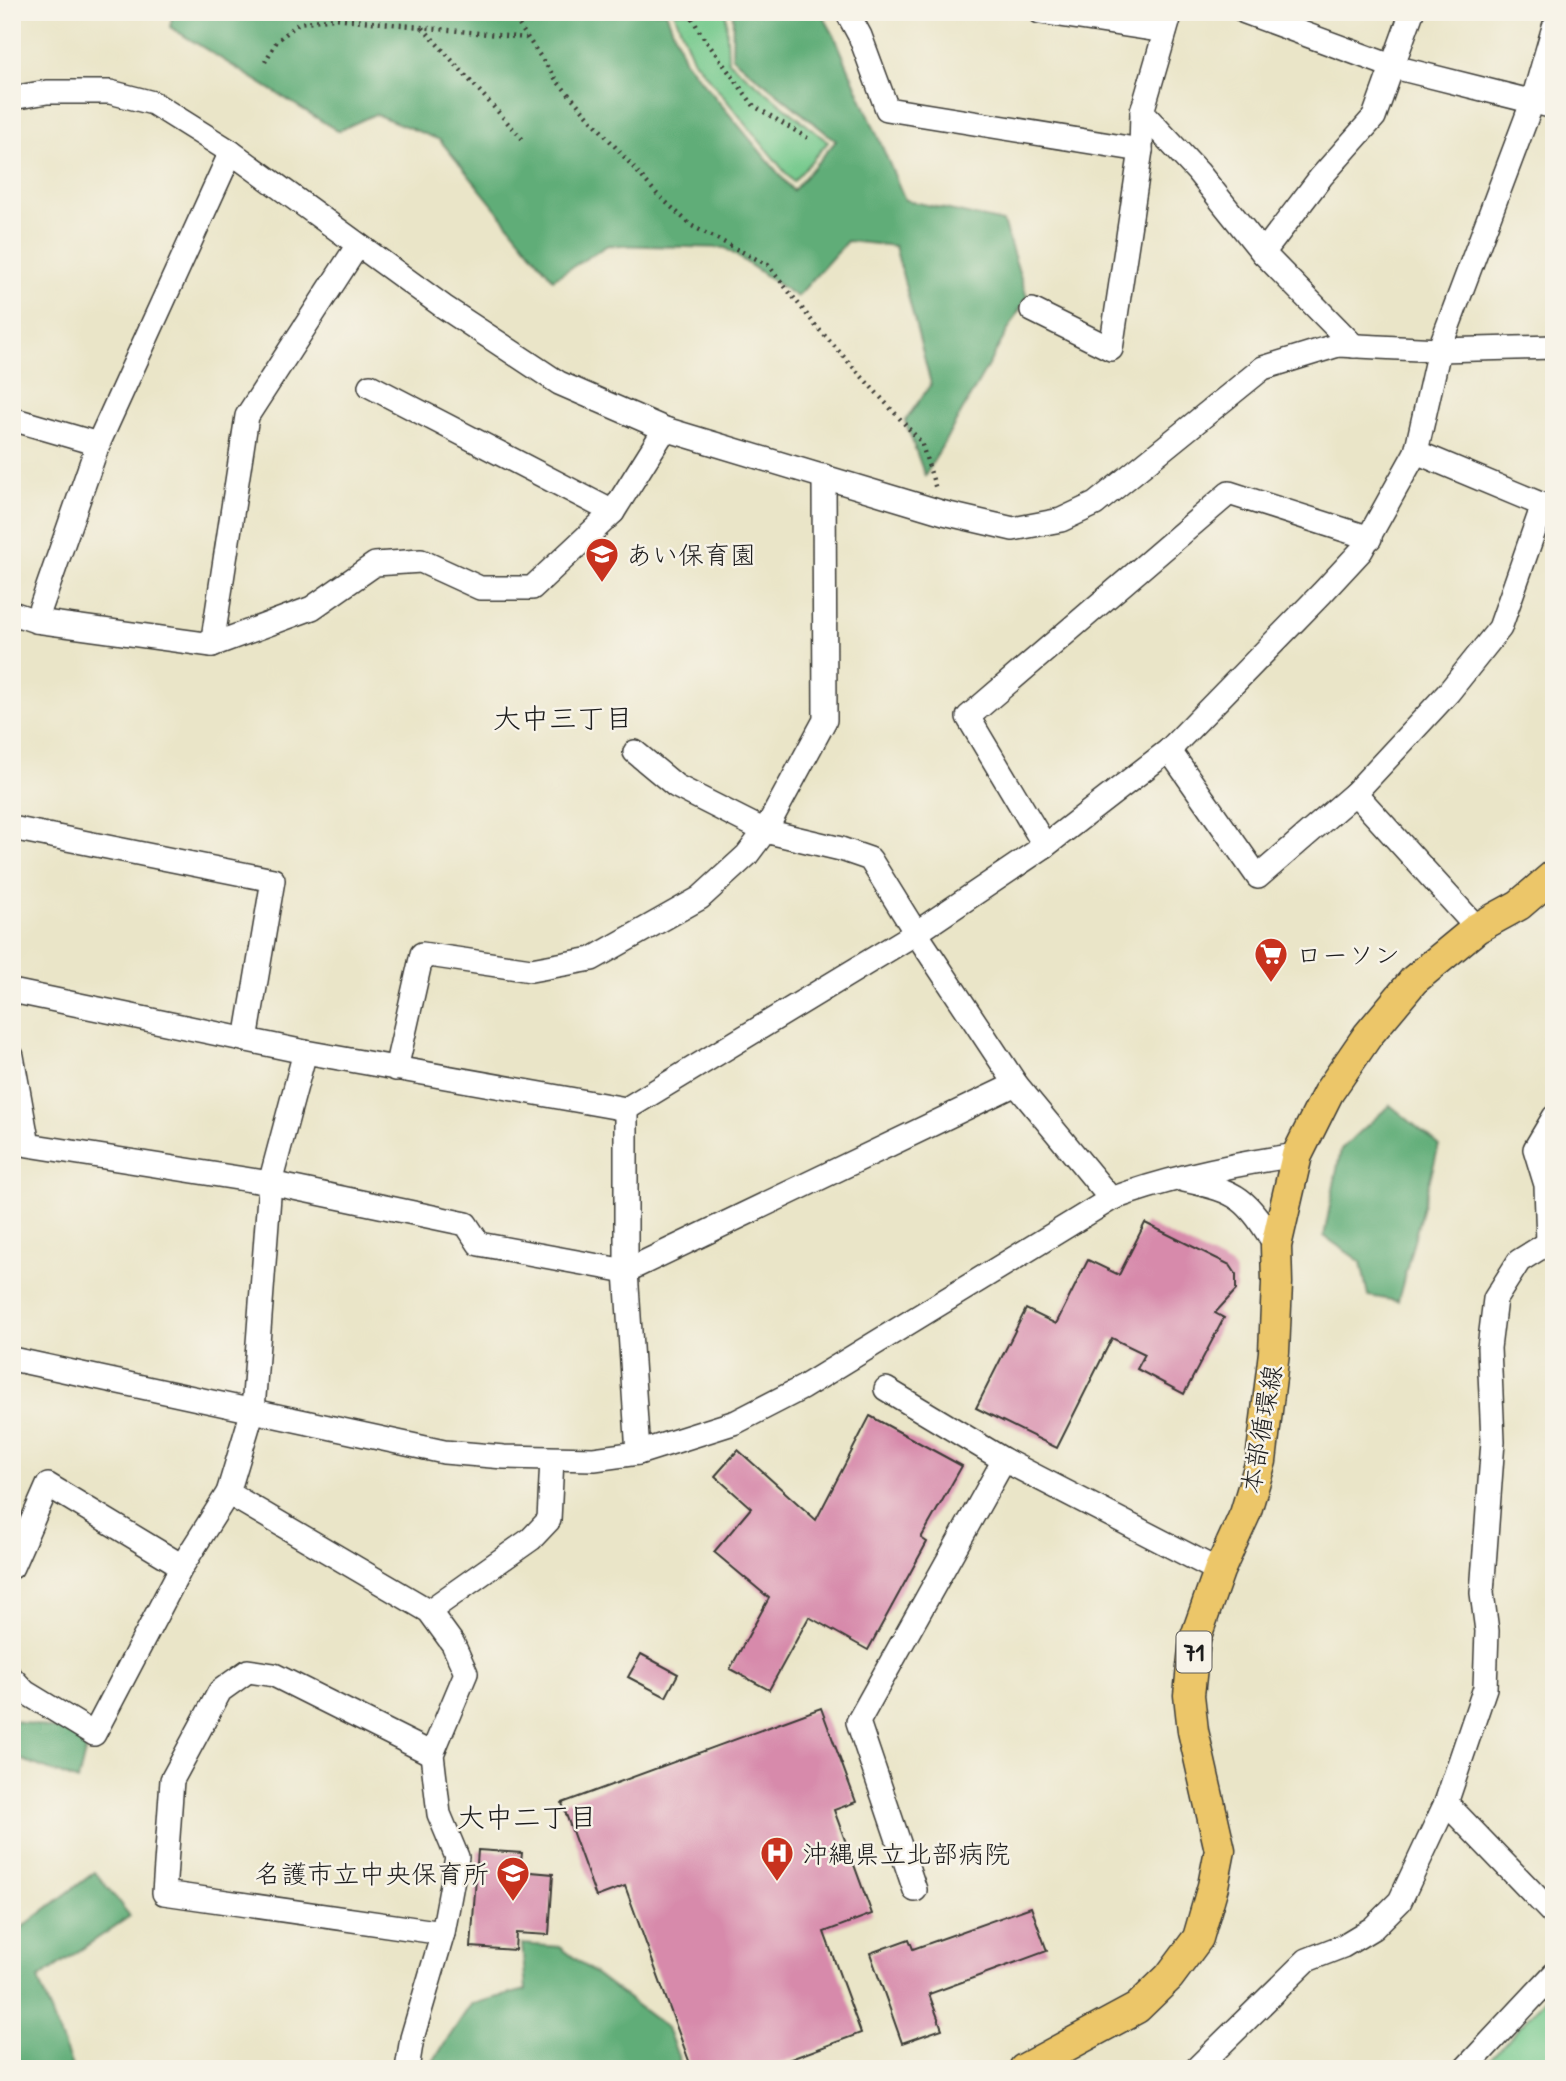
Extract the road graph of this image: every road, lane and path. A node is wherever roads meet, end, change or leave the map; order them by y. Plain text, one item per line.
1 (515, 12) edge
2 (689, 12) edge
3 (847, 12) edge
4 (1040, 12) edge
5 (1412, 12) edge
6 (1258, 15) edge
7 (1168, 22) edge
8 (422, 27) junction
9 (1554, 27) edge
10 (527, 38) junction
11 (265, 62) dead end
12 (1394, 67) junction
13 (12, 98) edge
14 (1543, 105) edge
15 (1142, 112) junction
16 (809, 139) dead end
17 (525, 142) dead end
18 (1141, 150) junction
19 (231, 152) junction
20 (358, 244) junction
21 (1263, 253) junction
22 (1032, 310) dead end
23 (1354, 346) junction
24 (1554, 347) edge
25 (1440, 350) junction
26 (370, 386) dead end
27 (12, 419) edge
28 (665, 429) junction
29 (98, 443) junction
30 (1416, 452) junction
31 (824, 476) junction
32 (613, 512) junction
33 (943, 513) junction
34 (1370, 538) junction
35 (12, 613) edge
36 (36, 621) junction
37 (212, 645) junction
38 (1169, 750) junction
39 (635, 752) dead end
40 (1354, 793) junction
41 (12, 828) edge
42 (765, 831) junction
43 (1045, 846) junction
44 (1554, 876) edge
45 (1477, 928) junction
46 (916, 933) junction
47 (12, 991) edge
48 (246, 1040) junction
49 (305, 1052) junction
50 (12, 1056) edge
51 (396, 1069) junction
52 (1016, 1084) junction
53 (626, 1109) junction
54 (1554, 1117) edge
55 (20, 1143) edge
56 (1297, 1155) junction
57 (1177, 1178) junction
58 (270, 1183) junction
59 (1111, 1199) junction
60 (1551, 1243) edge
61 (1276, 1246) junction
62 (626, 1271) junction
63 (12, 1359) edge
64 (886, 1389) dead end
65 (253, 1410) junction
66 (639, 1453) junction
67 (552, 1459) junction
68 (1004, 1460) junction
69 (228, 1493) junction
70 (182, 1566) junction
71 (12, 1567) edge
72 (1219, 1571) junction
73 (429, 1611) junction
74 (12, 1678) edge
75 (432, 1754) junction
76 (1446, 1803) junction
77 (915, 1890) dead end
78 (1554, 1915) edge
79 (443, 1933) junction
80 (1554, 1974) edge
81 (407, 2069) edge
82 (1024, 2069) edge
83 (1196, 2069) edge
84 (1465, 2069) edge

1 - 10 path
2 - 16 path
3 - 18 street
4 - 7 street
5 - 12 street
6 - 12 street
7 - 15 street
8 - 10 path
8 - 11 path
8 - 17 path
9 - 14 street
10 - 33 path
12 - 14 street
12 - 21 street
13 - 19 street
14 - 25 street
15 - 18 street
15 - 21 street
18 - 22 street
19 - 20 street
19 - 29 street
20 - 28 street
20 - 37 street
21 - 23 street
23 - 25 street
23 - 33 street
24 - 25 street
25 - 30 street
26 - 32 street
27 - 29 street
28 - 31 street
28 - 32 street
29 - 36 street
30 - 34 street
30 - 40 street
31 - 33 street
31 - 42 street
32 - 37 street
34 - 38 street
34 - 43 street
35 - 36 street
36 - 37 street
38 - 40 street
38 - 43 street
39 - 42 street
40 - 45 street
41 - 48 street
42 - 46 street
42 - 51 street
43 - 46 street
44 - 45 main road, 本部循環線 / 71
45 - 56 main road, 本部循環線 / 71
46 - 52 street
46 - 53 street
47 - 48 street
48 - 49 street
49 - 51 street
49 - 58 street
50 - 55 street
51 - 53 street
52 - 59 street
52 - 62 street
53 - 62 street
54 - 60 street
55 - 58 street
56 - 57 street
56 - 61 main road, 本部循環線 / 71
57 - 59 street
57 - 61 street
58 - 62 street
58 - 65 street
59 - 66 street
60 - 76 street
61 - 72 main road, 本部循環線 / 71
62 - 66 street
63 - 65 street
64 - 68 street
65 - 67 street
65 - 69 street
66 - 67 street
67 - 73 street
68 - 72 street
68 - 77 street
69 - 70 street
69 - 73 street
70 - 71 street
70 - 74 street
72 - 82 main road, 本部循環線 / 71
73 - 75 street
75 - 79 street
75 - 79 street
76 - 78 street
76 - 83 street
79 - 81 street
80 - 84 street

